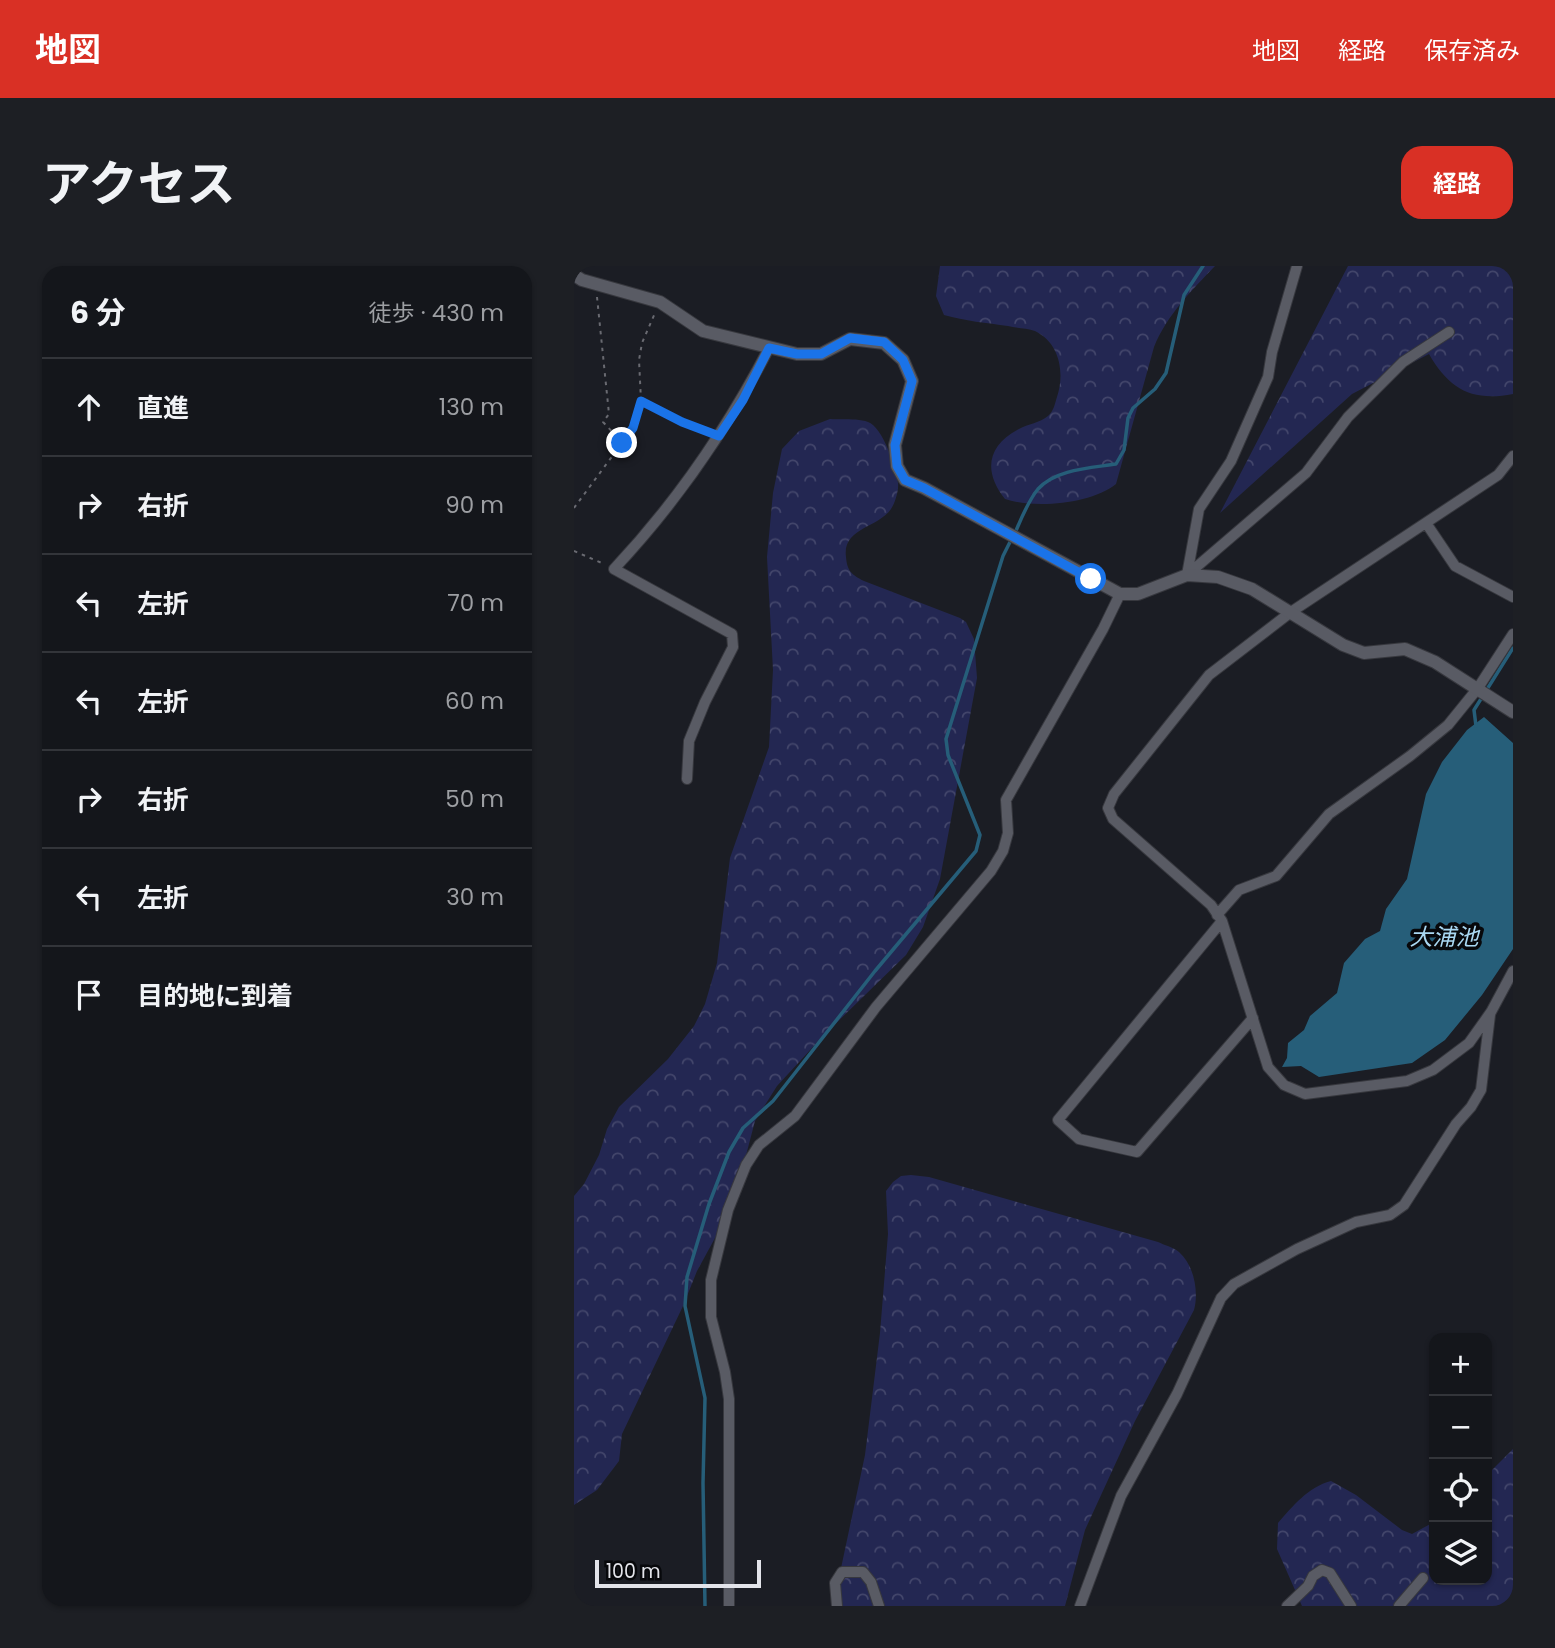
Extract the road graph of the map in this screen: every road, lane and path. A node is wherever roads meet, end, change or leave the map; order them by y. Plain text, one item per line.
1 (1297, 266) edge
2 (574, 275) edge
3 (599, 285) junction
4 (660, 302) junction
5 (1449, 332) dead end
6 (769, 348) junction
7 (641, 401) junction
8 (719, 436) junction
9 (622, 443) junction
10 (1513, 456) edge
11 (574, 508) edge
12 (1426, 523) junction
13 (574, 551) edge
14 (614, 569) junction
15 (1187, 575) junction
16 (1120, 594) junction
17 (1513, 597) edge
18 (1291, 612) junction
19 (1513, 635) edge
20 (1478, 688) junction
21 (1513, 712) edge
22 (687, 779) dead end
23 (1220, 918) junction
24 (1513, 971) edge
25 (1490, 1012) junction
26 (1253, 1018) junction
27 (1423, 1578) dead end
28 (729, 1606) edge
29 (837, 1606) edge
30 (879, 1606) edge
31 (1080, 1606) edge
32 (1287, 1606) edge
33 (1351, 1606) edge
34 (1399, 1606) edge

1 - 15 street
2 - 3 street
3 - 4 street
3 - 9 path
4 - 6 street
4 - 7 path
5 - 15 street
6 - 8 street
6 - 16 street
7 - 8 path
7 - 9 path
8 - 14 street
9 - 11 path
10 - 12 street
12 - 17 street
12 - 18 street
13 - 14 path
14 - 22 street
15 - 16 street
15 - 18 street
16 - 28 street
18 - 20 street
18 - 23 street
19 - 20 street
20 - 21 street
20 - 23 street
23 - 26 street
23 - 26 street
24 - 25 street
25 - 26 street
25 - 31 street
27 - 34 street
29 - 30 street
32 - 33 street

